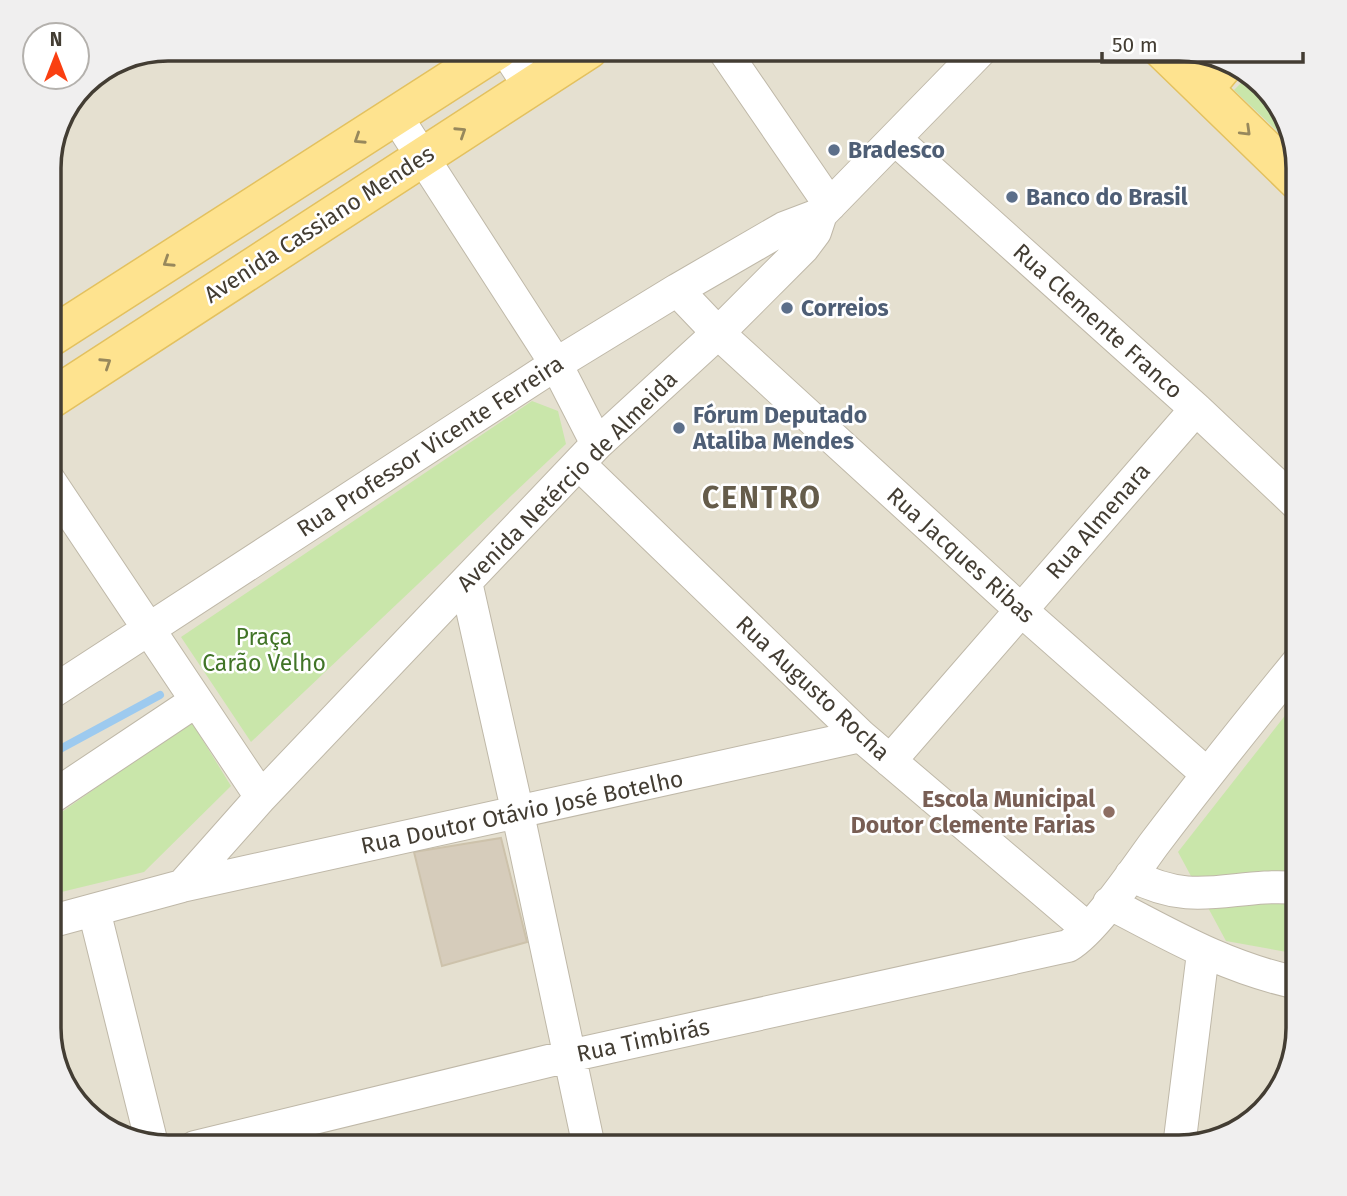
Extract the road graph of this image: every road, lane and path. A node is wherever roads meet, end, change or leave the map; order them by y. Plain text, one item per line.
1 (481, 61) edge
2 (513, 61) edge
3 (570, 61) edge
4 (731, 61) edge
5 (970, 61) edge
6 (1174, 61) edge
7 (1220, 69) edge
8 (530, 87) junction
9 (1203, 89) junction
10 (396, 116) junction
11 (895, 139) junction
12 (422, 157) junction
13 (1286, 169) edge
14 (825, 210) junction
15 (677, 290) junction
16 (61, 330) edge
17 (718, 332) junction
18 (556, 364) junction
19 (61, 392) edge
20 (1196, 409) junction
21 (588, 454) junction
22 (1286, 494) edge
23 (61, 498) edge
24 (466, 582) junction
25 (1021, 610) junction
26 (148, 628) junction
27 (1286, 677) edge
28 (61, 686) edge
29 (196, 701) junction
30 (861, 736) junction
31 (890, 761) junction
32 (1207, 774) junction
33 (61, 791) edge
34 (261, 797) junction
35 (518, 814) junction
36 (1131, 875) junction
37 (182, 886) junction
38 (1286, 887) edge
39 (1109, 903) junction
40 (94, 910) junction
41 (61, 919) edge
42 (1087, 929) junction
43 (1203, 953) junction
44 (1286, 981) edge
45 (569, 1056) junction
46 (149, 1133) edge
47 (244, 1135) edge
48 (586, 1135) edge
49 (1181, 1135) edge

1 - 10 main road
2 - 8 street
3 - 8 main road, Avenida Cassiano Mendes
4 - 14 street
5 - 11 street, Avenida Netércio de Almeida
6 - 9 main road
7 - 9 main road
12 -> 8 main road, Avenida Cassiano Mendes
9 -> 13 main road
10 - 12 street, Rua Augusto Rocha
10 -> 16 main road
11 - 14 street, Avenida Netércio de Almeida
11 - 20 street, Rua Clemente Franco
12 - 18 street, Rua Augusto Rocha
19 -> 12 main road, Avenida Cassiano Mendes
14 - 15 street, Rua Professor Vicente Ferreira
14 - 17 street, Avenida Netércio de Almeida
15 - 17 street, Rua Jacques Ribas
15 - 18 street, Rua Professor Vicente Ferreira
17 - 21 street, Avenida Netércio de Almeida
17 - 25 street, Rua Jacques Ribas
18 - 21 street, Rua Augusto Rocha
18 - 26 street, Rua Professor Vicente Ferreira
20 - 22 street, Rua Clemente Franco
20 - 25 street, Rua Almenara
21 - 24 street, Avenida Netércio de Almeida
21 - 30 street, Rua Augusto Rocha
23 - 26 street
24 - 34 street, Avenida Netércio de Almeida
24 - 35 street
25 - 31 street, Rua Almenara
25 - 32 street, Rua Jacques Ribas
26 - 28 street, Rua Professor Vicente Ferreira
26 - 29 street
27 - 32 street, Rua Timbirás
29 - 33 street
29 - 34 street
30 - 31 street, Rua Augusto Rocha
30 - 35 street, Rua Doutor Otávio José Botelho
31 - 42 street, Rua Augusto Rocha
32 - 36 street, Rua Timbirás
34 - 37 street, Avenida Netércio de Almeida
35 - 37 street, Rua Doutor Otávio José Botelho
35 - 45 street
36 - 38 street
36 - 39 street, Rua Timbirás
37 - 40 street, Rua Doutor Otávio José Botelho
39 - 42 street, Rua Timbirás
39 - 43 street
40 - 41 street, Rua Doutor Otávio José Botelho
40 - 46 street
42 - 45 street, Rua Timbirás
43 - 44 street
43 - 49 street
45 - 47 street, Rua Timbirás
45 - 48 street

